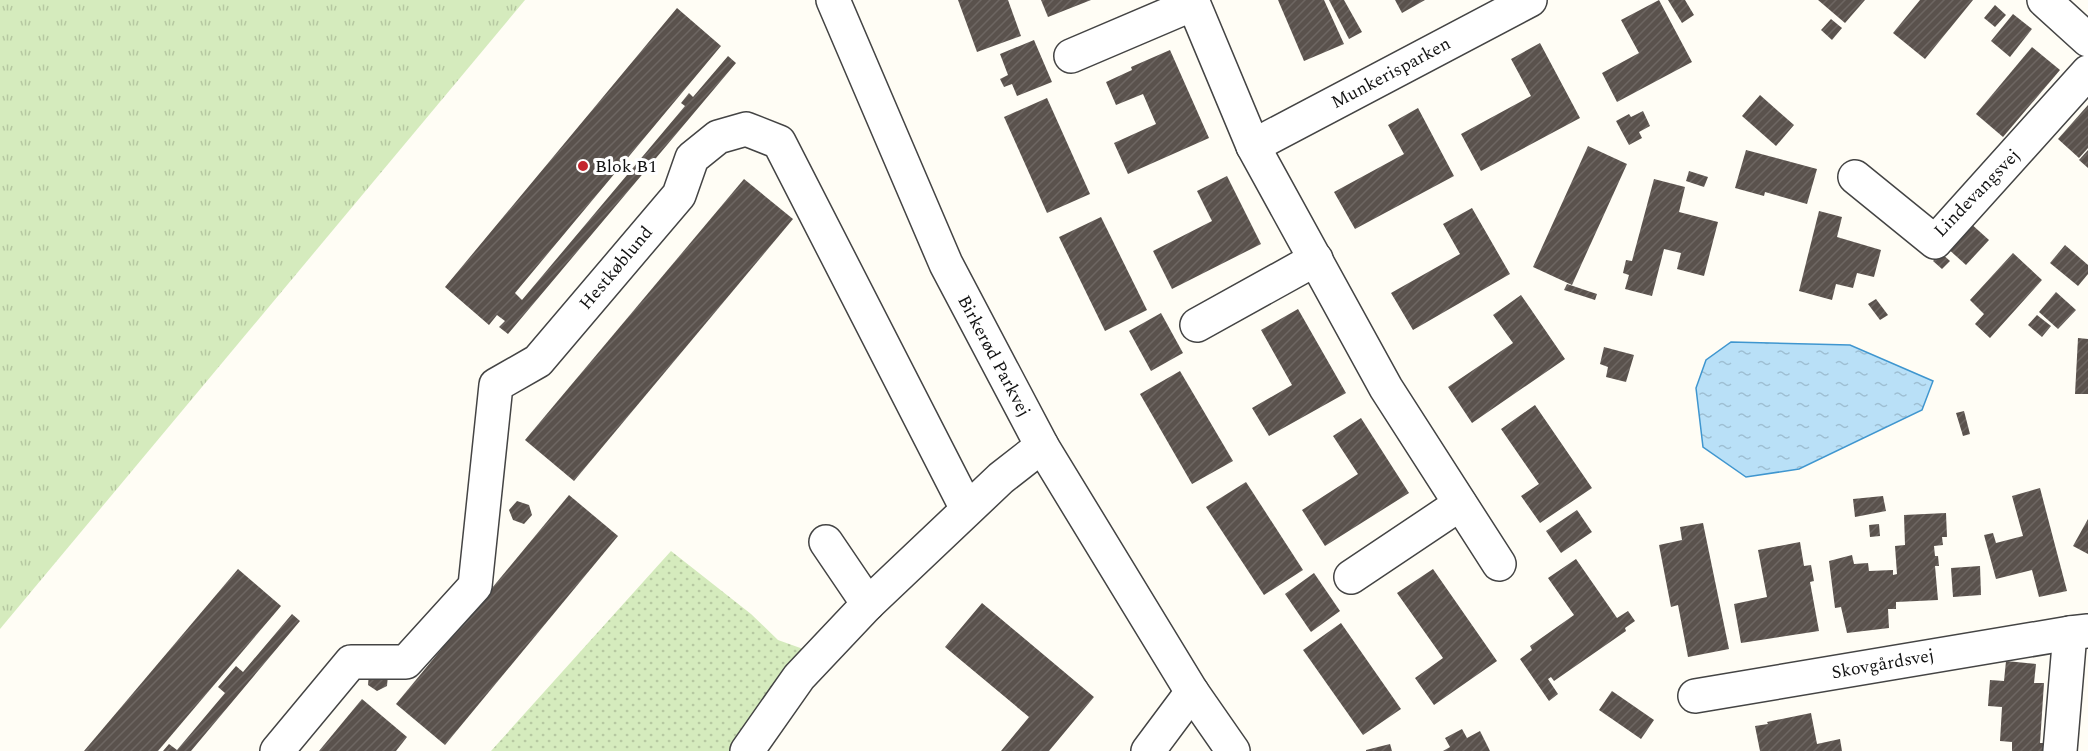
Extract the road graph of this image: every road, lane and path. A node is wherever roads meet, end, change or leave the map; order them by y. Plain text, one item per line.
1 (833, 0) edge
2 (1530, 0) edge
3 (2044, 0) edge
4 (1193, 2) edge
5 (2088, 40) edge
6 (1071, 56) dead end
7 (2088, 72) edge
8 (1253, 146) junction
9 (1855, 177) dead end
10 (1316, 259) junction
11 (1197, 325) dead end
12 (1042, 446) junction
13 (1460, 504) junction
14 (967, 509) junction
15 (826, 543) dead end
16 (1499, 564) dead end
17 (1351, 577) dead end
18 (868, 604) junction
19 (2079, 632) edge
20 (1192, 692) junction
21 (1695, 696) dead end
22 (277, 751) edge
23 (747, 751) edge
24 (1148, 751) edge
25 (1233, 751) edge
26 (2060, 751) edge

1 - 12 street, Birkerød Parkvej
2 - 8 street, Munkerisparken
3 - 5 street
4 - 6 street
4 - 8 street
7 - 9 street, Lindevangsvej
8 - 10 street
10 - 11 street
10 - 13 street
12 - 14 street
12 - 20 street, Birkerød Parkvej
13 - 16 street
13 - 17 street
14 - 18 street
14 - 22 street, Hestkøblund
15 - 18 street
18 - 23 street
19 - 21 street, Skovgårdsvej
19 - 26 street, Skovgårdsvej
20 - 24 street
20 - 25 street, Birkerød Parkvej

